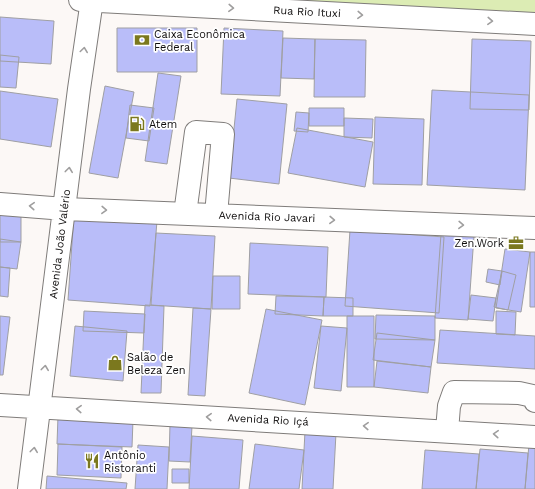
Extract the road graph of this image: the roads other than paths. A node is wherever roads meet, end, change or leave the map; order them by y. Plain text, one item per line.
1 (88, 0) edge
2 (535, 24) edge
3 (0, 204) edge
4 (65, 209) junction
5 (185, 214) junction
6 (216, 215) junction
7 (535, 228) edge
8 (535, 401) edge
9 (0, 406) edge
10 (40, 407) junction
11 (448, 431) junction
12 (535, 437) edge
13 (29, 489) edge

1 -> 2 street, Rua Rio Ituxi
4 -> 1 street, Avenida João Valério
4 -> 3 street, Avenida Rio Javari
4 -> 5 street, Avenida Rio Javari
10 -> 4 street, Avenida João Valério
5 - 6 street, Avenida Rio Javari
5 - 6 street
6 -> 7 street, Avenida Rio Javari
8 - 11 street
9 - 10 street, Avenida Rio Içá
11 -> 10 street, Avenida Rio Içá
13 -> 10 street, Avenida João Valério
12 -> 11 street, Avenida Rio Içá

